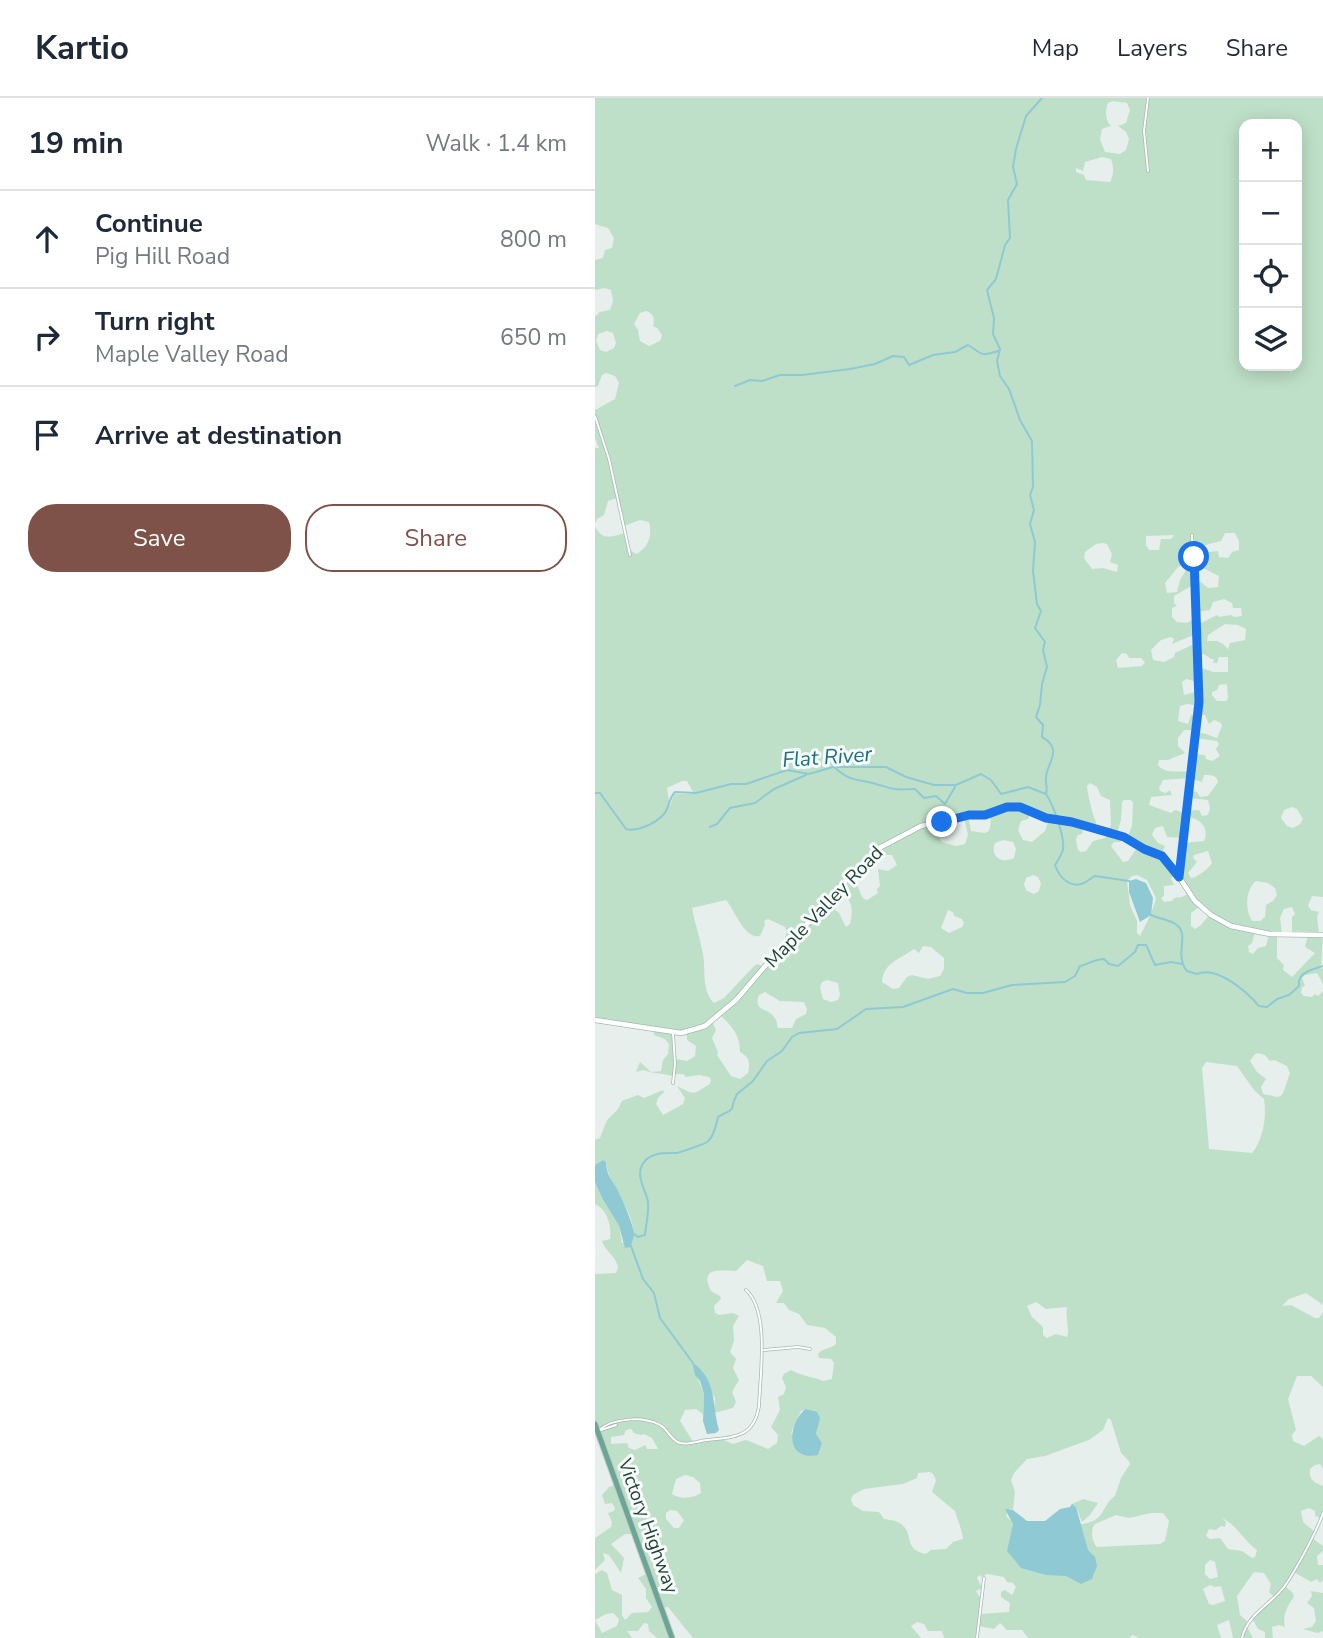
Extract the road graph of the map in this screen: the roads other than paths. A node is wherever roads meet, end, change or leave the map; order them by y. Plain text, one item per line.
1 (1148, 98) edge
2 (1148, 171) dead end
3 (595, 416) edge
4 (1192, 534) dead end
5 (630, 555) dead end
6 (1179, 877) junction
7 (1323, 935) edge
8 (595, 1020) edge
9 (673, 1033) junction
10 (673, 1083) dead end
11 (746, 1290) dead end
12 (810, 1349) dead end
13 (762, 1350) junction
14 (595, 1424) edge
15 (599, 1430) junction
16 (1323, 1513) edge
17 (984, 1578) dead end
18 (672, 1638) edge
19 (977, 1638) edge
20 (1241, 1638) edge

1 - 2 street
3 - 5 street
4 - 6 street
6 - 7 street, Maple Valley Road
6 - 9 street, Maple Valley Road
8 - 9 street, Maple Valley Road
9 - 10 street
11 - 13 street
12 - 13 street
13 - 15 street
14 - 15 main road, Victory Highway
15 - 18 main road, Victory Highway
16 - 20 street
17 - 19 street

